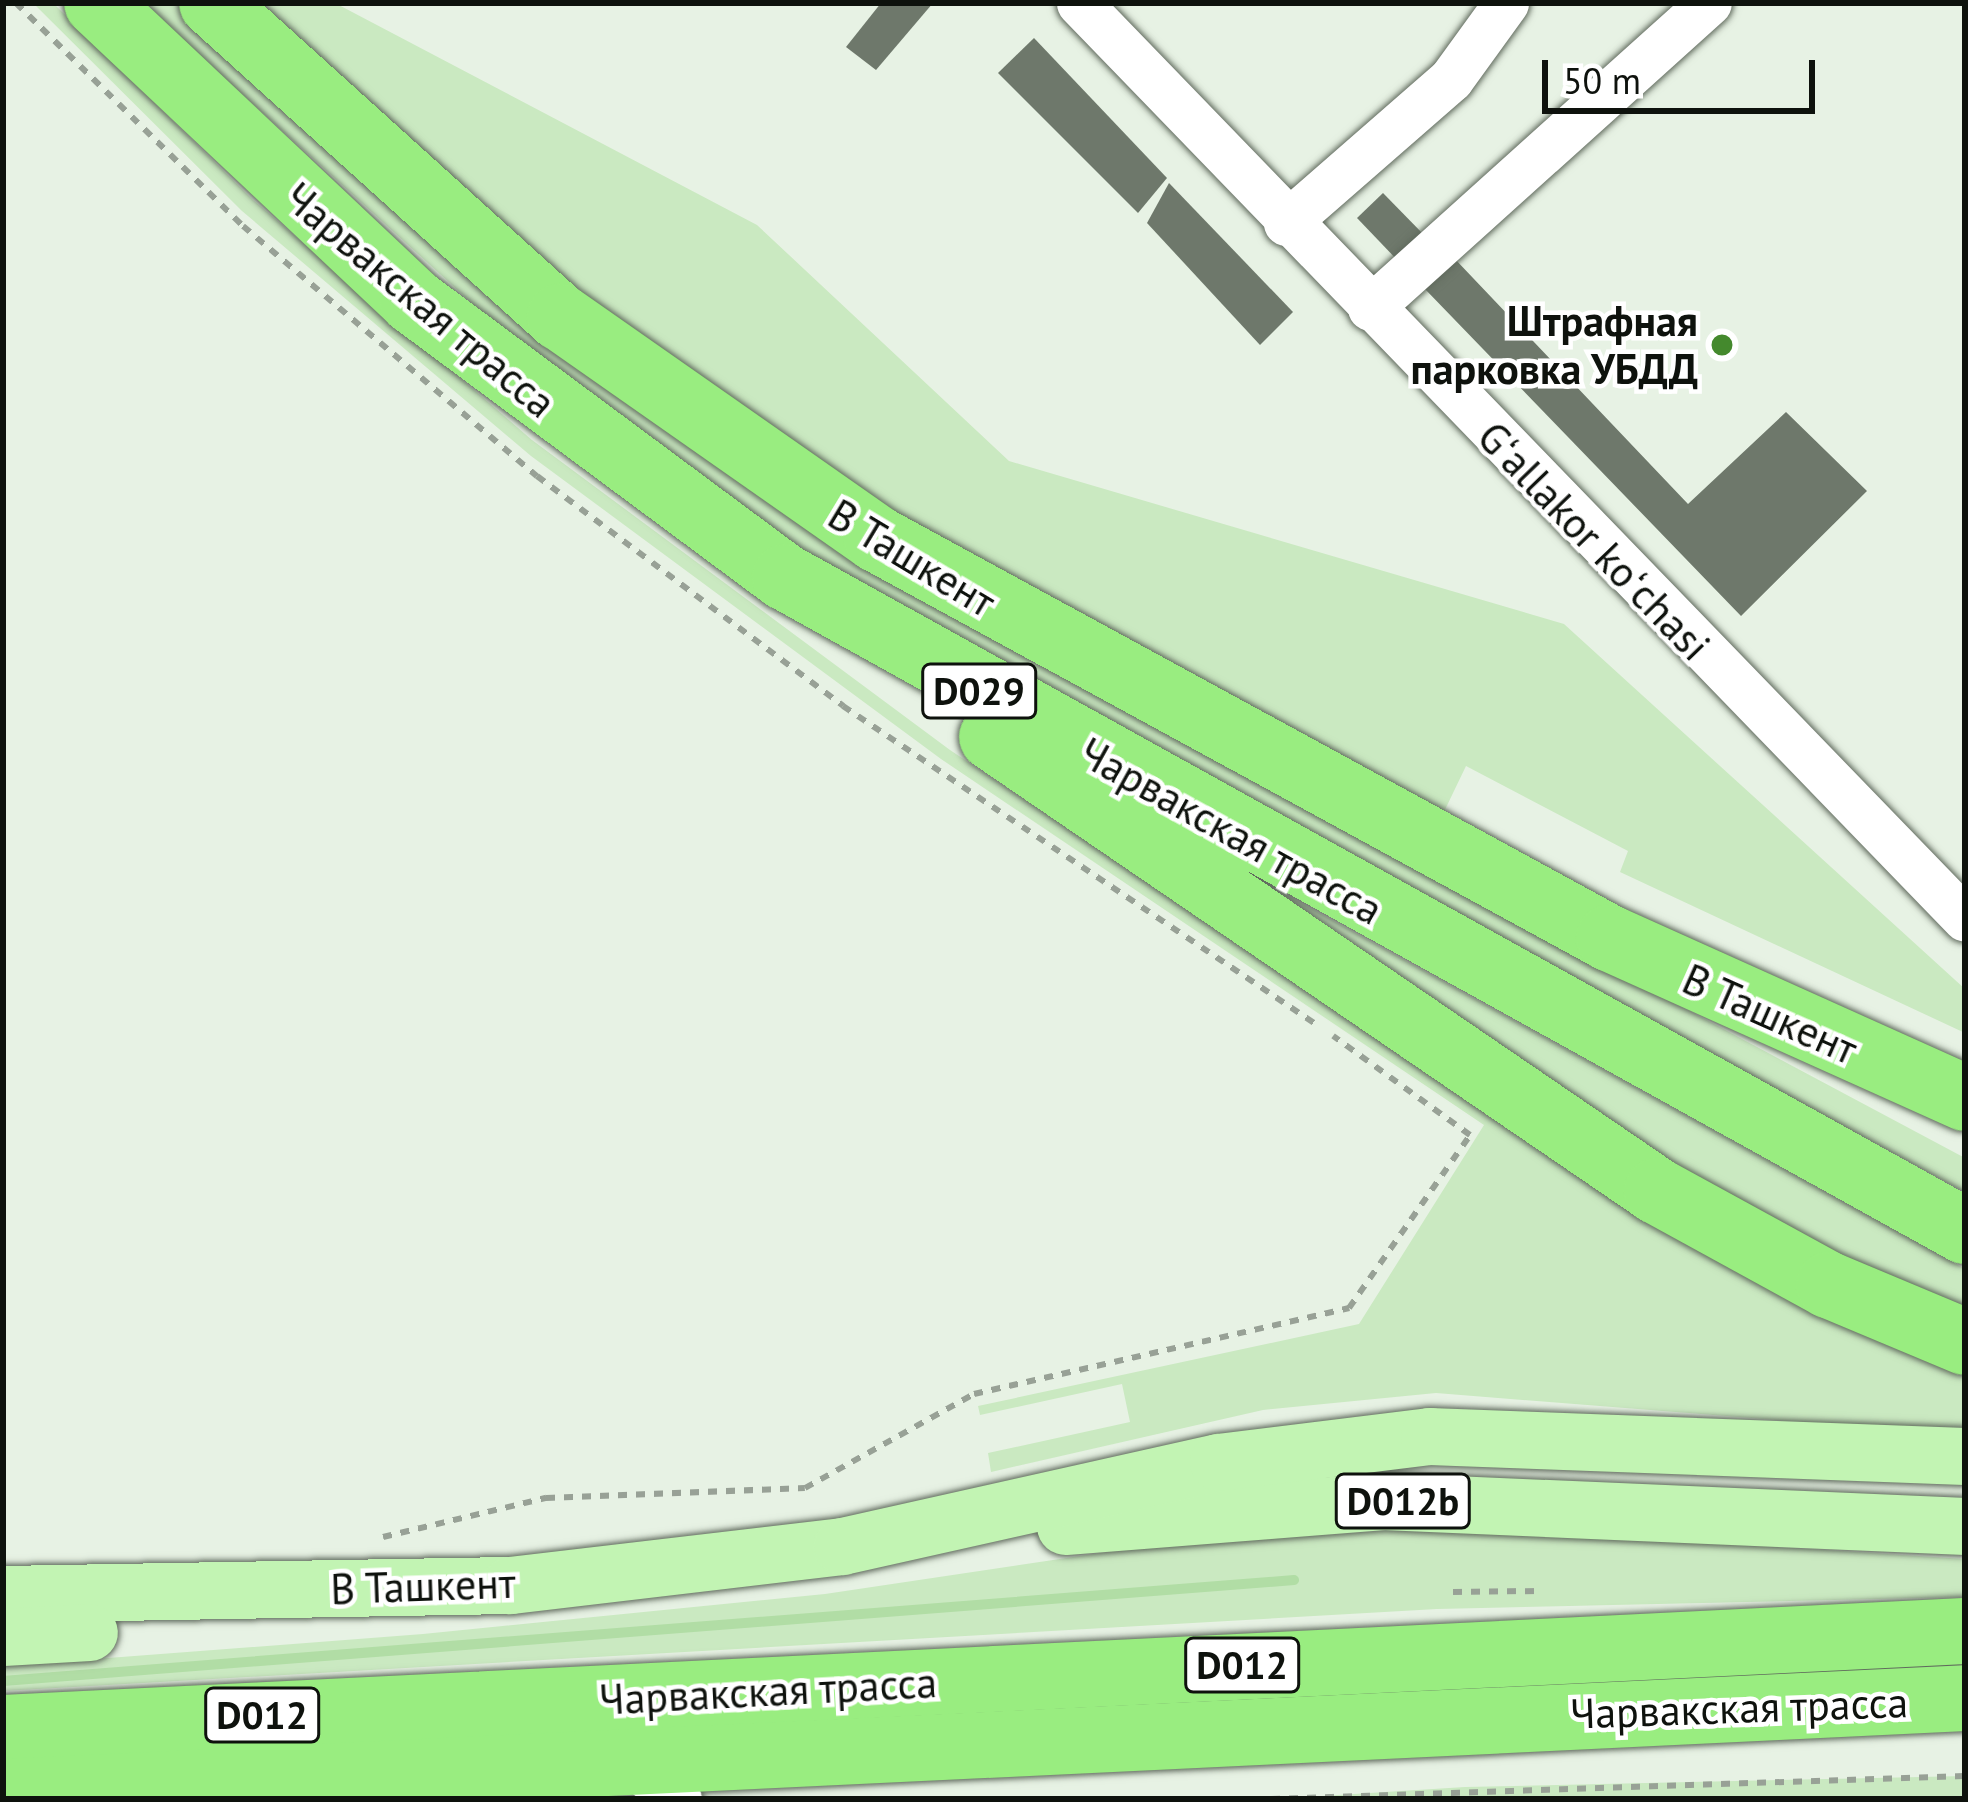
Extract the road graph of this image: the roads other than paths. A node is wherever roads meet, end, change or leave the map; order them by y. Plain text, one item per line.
1 (97, 3) edge
2 (212, 3) edge
3 (1079, 3) edge
4 (1506, 3) edge
5 (1709, 3) edge
6 (1286, 224) junction
7 (1370, 308) junction
8 (785, 577) junction
9 (1965, 919) edge
10 (1742, 1005) junction
11 (1965, 1098) edge
12 (1965, 1137) edge
13 (1965, 1231) edge
14 (1965, 1342) edge
15 (1965, 1456) edge
16 (1965, 1526) edge
17 (842, 1546) junction
18 (510, 1585) junction
19 (3, 1594) edge
20 (1965, 1630) edge
21 (3, 1637) edge
22 (1965, 1698) edge
23 (1884, 1702) junction
24 (1965, 1708) edge
25 (3, 1728) edge
26 (622, 1759) junction
27 (3, 1792) edge
28 (679, 1799) edge

1 - 8 highway, Чарвакская трасса / D029
2 - 10 highway, В Ташкент / D029
3 - 6 street, Gʻallakor koʻchasi
4 - 6 street
5 - 7 street
6 - 7 street, Gʻallakor koʻchasi
7 - 9 street, Gʻallakor koʻchasi
8 - 13 highway, Чарвакская трасса / D029
8 - 14 highway
10 - 11 highway, В Ташкент / D029
10 - 12 highway
15 - 17 main road, В Ташкент
16 - 17 main road, В Ташкент / D012b
17 - 18 main road, В Ташкент
18 - 19 main road, В Ташкент
18 - 21 main road
20 - 25 highway, Чарвакская трасса / D012
22 - 23 highway, Чарвакская трасса / D012
23 - 24 main road
23 - 26 highway, Чарвакская трасса / D012
26 - 27 highway, Чарвакская трасса / D012
26 - 28 street

